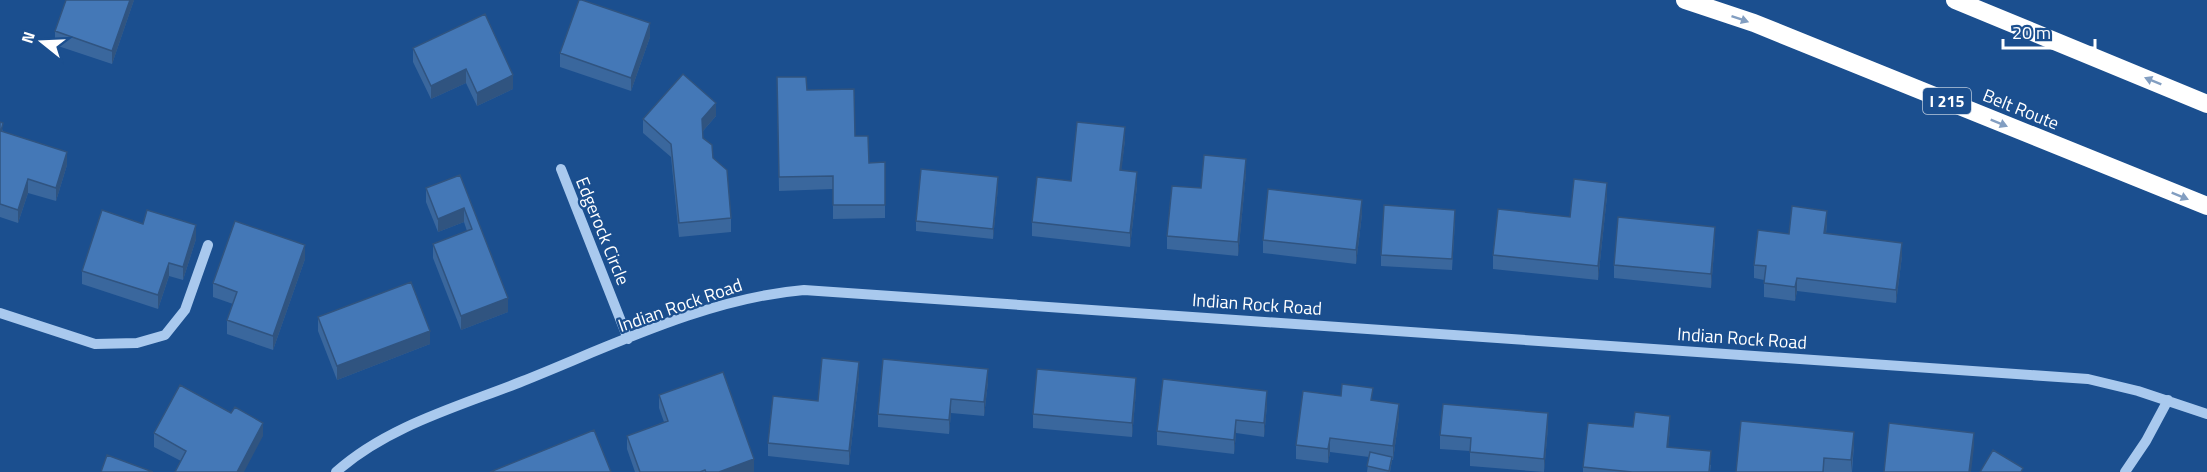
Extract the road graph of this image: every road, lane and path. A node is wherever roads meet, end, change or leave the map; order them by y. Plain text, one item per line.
1 (1685, 0) edge
2 (1955, 0) edge
3 (2207, 104) edge
4 (561, 169) dead end
5 (2207, 206) edge
6 (208, 245) dead end
7 (0, 313) edge
8 (628, 339) junction
9 (2168, 400) junction
10 (2207, 414) edge
11 (336, 472) edge
12 (2125, 472) edge

1 -> 5 highway, Belt Route / I 215
3 -> 2 highway
4 - 8 street, Edgerock Circle
6 - 7 street
8 - 9 street, Indian Rock Road
8 - 11 street, Indian Rock Road
9 - 10 street, Indian Rock Road
9 - 12 street

